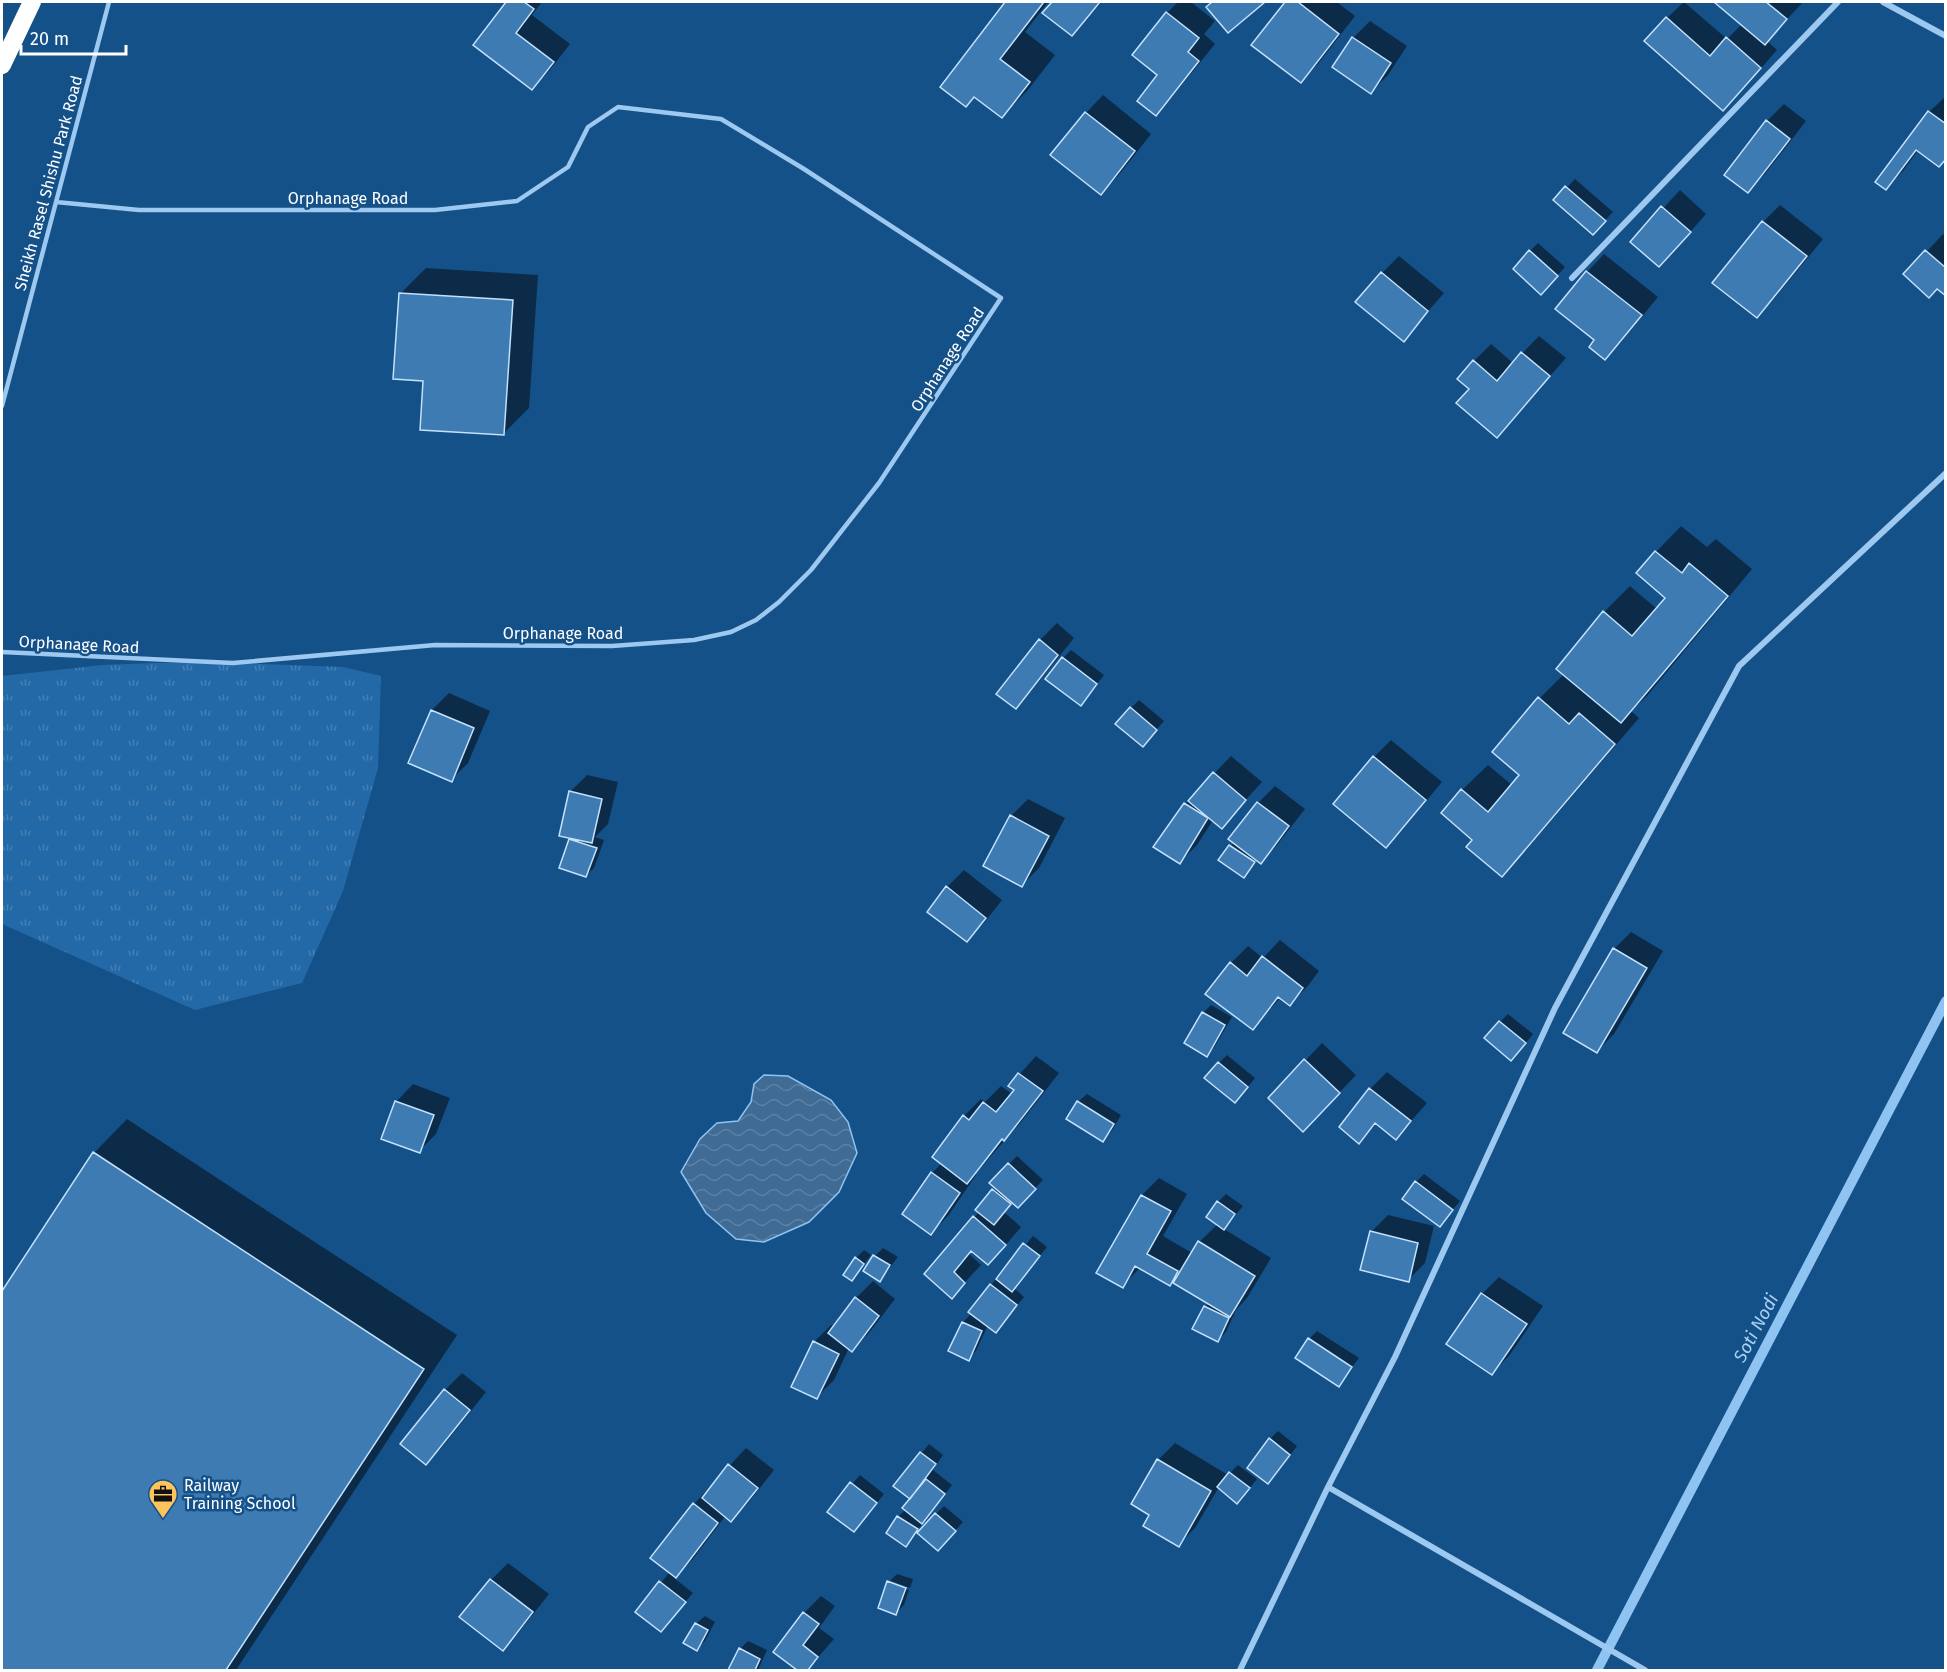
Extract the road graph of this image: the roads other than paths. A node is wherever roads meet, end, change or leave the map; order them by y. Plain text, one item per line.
1 (32, 2) edge
2 (109, 2) edge
3 (1838, 2) edge
4 (1883, 2) edge
5 (1946, 36) edge
6 (2, 65) edge
7 (56, 202) junction
8 (1572, 278) dead end
9 (2, 406) edge
10 (1946, 472) edge
11 (2, 652) edge
12 (1328, 1488) junction
13 (1240, 1671) edge
14 (1645, 1671) edge

1 - 6 highway
2 - 7 lane, Sheikh Rasel Shishu Park Road
3 - 8 street
4 - 5 street
7 - 9 lane, Sheikh Rasel Shishu Park Road
7 - 11 lane, Orphanage Road
10 - 12 street
12 - 13 street
12 - 14 street

